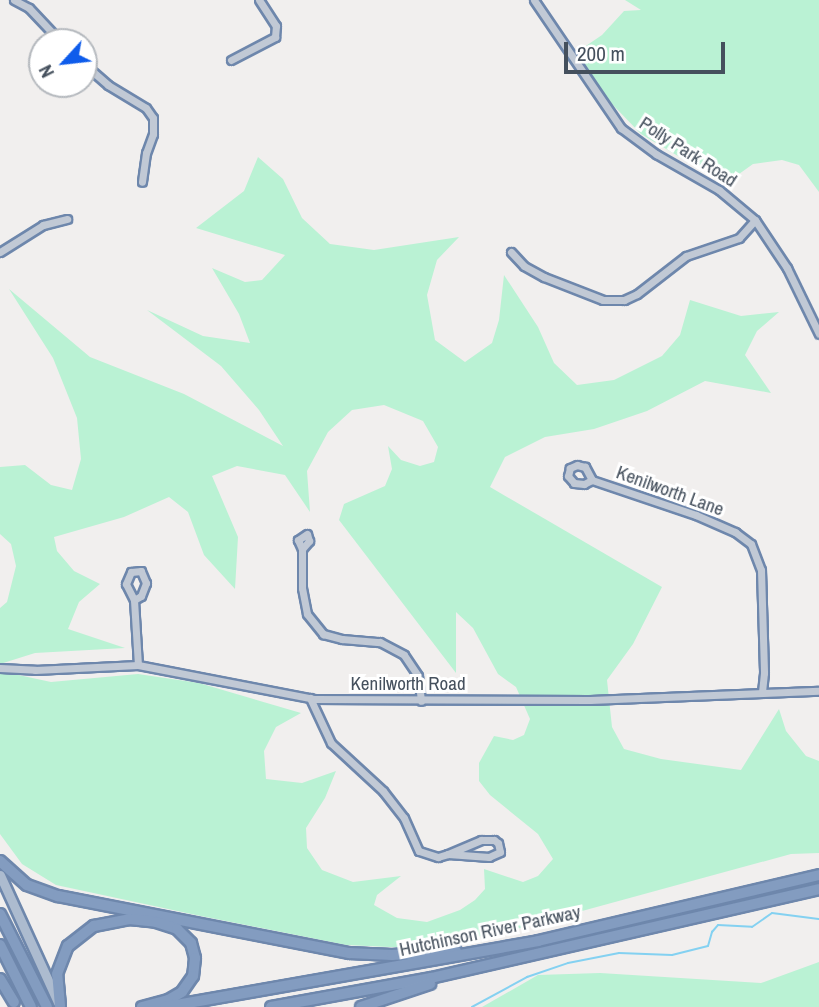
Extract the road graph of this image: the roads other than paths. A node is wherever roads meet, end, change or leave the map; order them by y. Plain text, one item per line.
1 (14, 0) edge
2 (259, 0) edge
3 (534, 0) edge
4 (48, 28) edge
5 (231, 60) dead end
6 (98, 76) edge
7 (142, 182) dead end
8 (67, 219) dead end
9 (755, 220) junction
10 (0, 252) edge
11 (511, 252) dead end
12 (819, 334) edge
13 (592, 480) dead end
14 (302, 549) dead end
15 (134, 600) dead end
16 (138, 665) junction
17 (0, 668) edge
18 (819, 691) edge
19 (762, 692) junction
20 (310, 698) junction
21 (421, 701) junction
22 (448, 855) junction
23 (0, 861) edge
24 (819, 874) edge
25 (0, 875) edge
26 (819, 888) edge
27 (0, 914) edge
28 (0, 945) edge
29 (495, 949) junction
30 (498, 962) junction
31 (0, 973) edge
32 (0, 979) edge
33 (16, 1004) edge
34 (31, 1007) edge
35 (47, 1007) edge
36 (61, 1007) edge
37 (142, 1007) edge
38 (165, 1007) edge
39 (271, 1007) edge
40 (360, 1007) edge

1 - 4 street
2 - 5 street
3 - 9 street, Polly Park Road
6 - 7 street
8 - 10 street
9 - 11 street
9 - 12 street, Polly Park Road
13 - 19 street, Kenilworth Lane
14 - 21 street
15 - 16 street
16 - 17 street, Kenilworth Road
16 - 20 street, Kenilworth Road
18 - 19 street, Kenilworth Road
19 - 21 street, Kenilworth Road
20 - 21 street, Kenilworth Road
20 - 22 street
22 - 22 street
23 - 29 highway
24 - 29 highway, Hutchinson River Parkway
25 - 36 main road
26 - 30 highway, Hutchinson River Parkway
27 - 35 highway
28 - 34 highway
29 - 38 highway, Hutchinson River Parkway
30 - 39 highway, Hutchinson River Parkway
30 - 40 highway
31 - 33 main road
32 - 33 highway
36 - 37 highway

